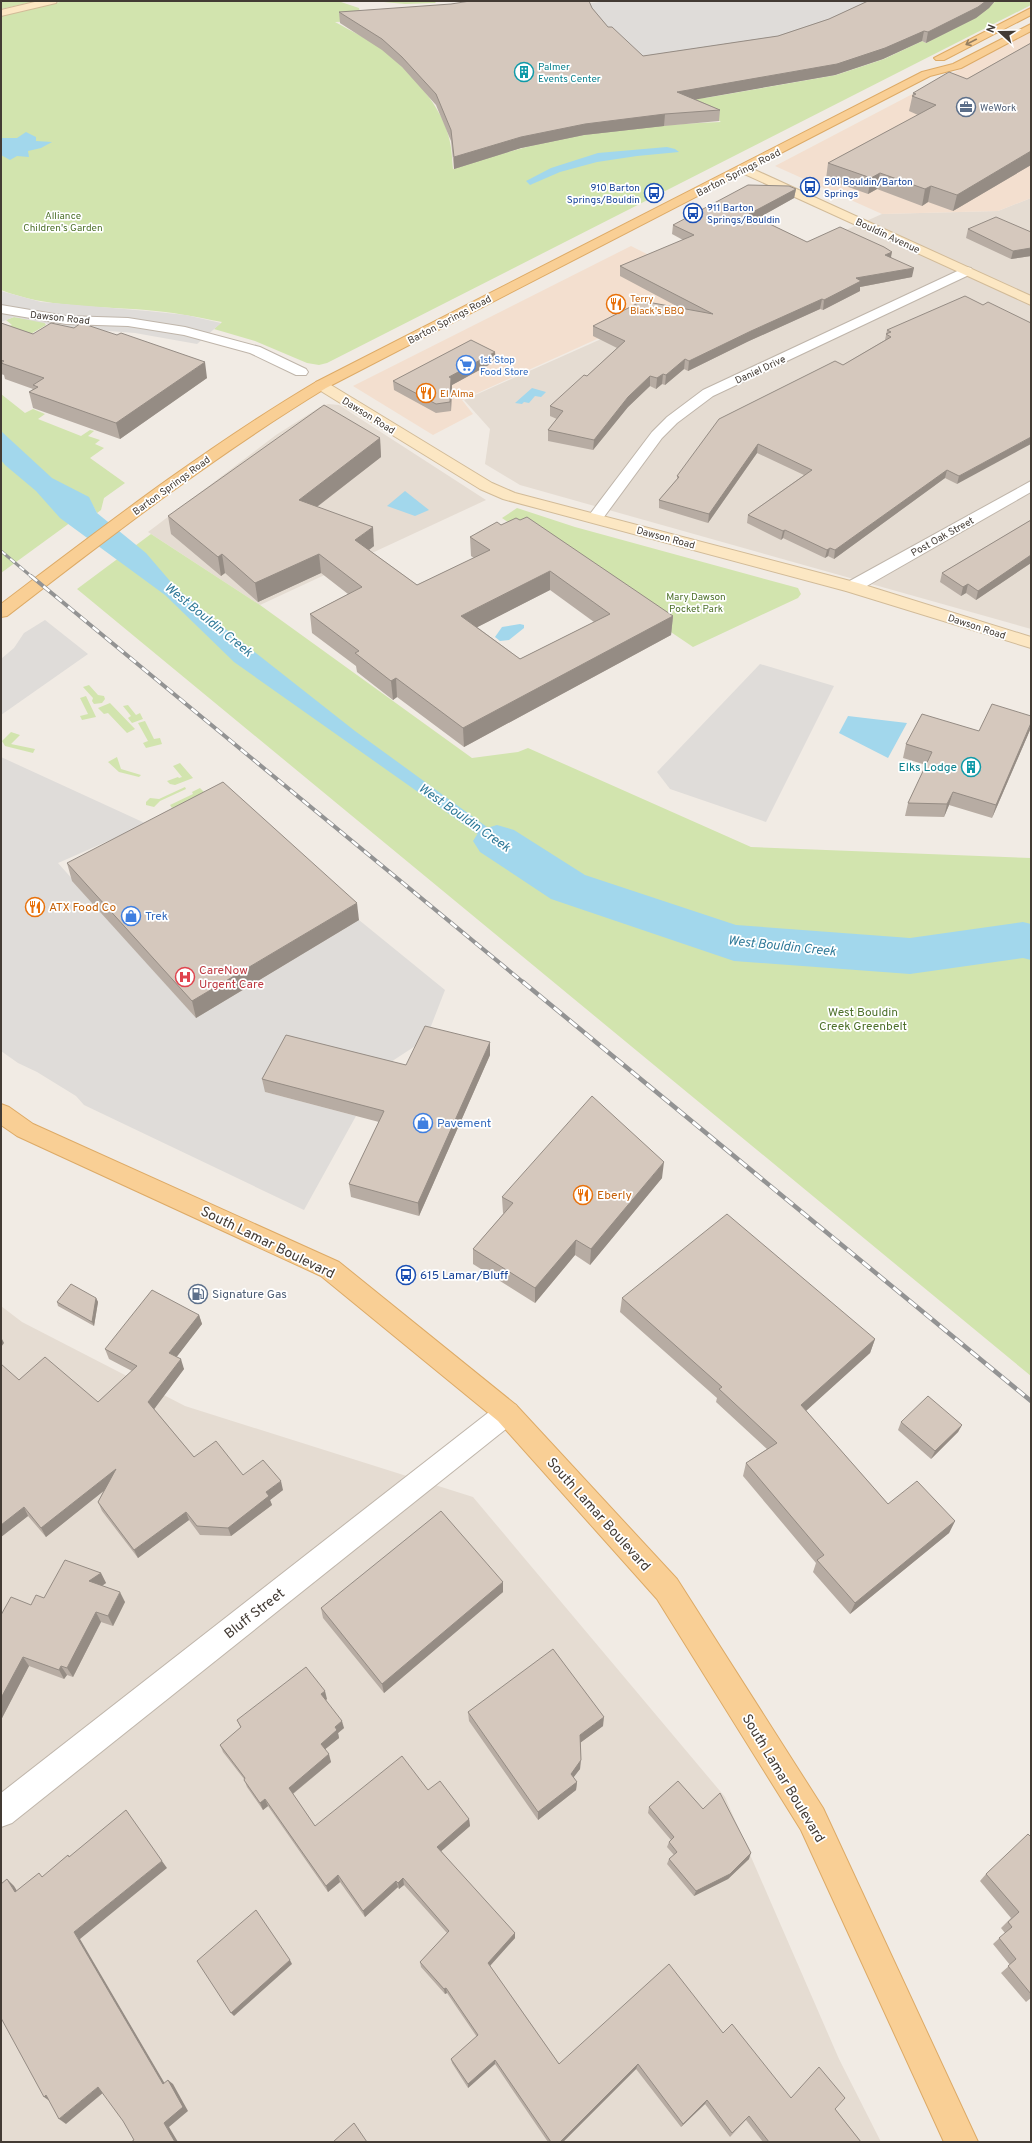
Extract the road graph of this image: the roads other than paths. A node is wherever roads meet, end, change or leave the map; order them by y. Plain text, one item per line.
1 (52, 1) edge
2 (1031, 11) edge
3 (1, 13) edge
4 (1031, 27) edge
5 (926, 74) junction
6 (744, 169) junction
7 (966, 271) junction
8 (1031, 301) edge
9 (3, 309) dead end
10 (300, 372) dead end
11 (322, 385) junction
12 (1031, 486) edge
13 (595, 518) junction
14 (852, 586) junction
15 (1, 612) edge
16 (1031, 643) edge
17 (1, 1113) edge
18 (507, 1413) junction
19 (1, 1812) edge
20 (961, 2142) edge

1 - 3 street
2 -> 5 main road, Barton Springs Road
4 - 5 main road, Barton Springs Road
5 - 6 main road, Barton Springs Road
6 - 7 street, Bouldin Avenue
6 - 11 main road, Barton Springs Road
7 - 8 street, Bouldin Avenue
7 - 13 street, Daniel Drive
9 - 10 street, Dawson Road
11 - 13 street, Dawson Road
11 - 15 main road, Barton Springs Road
12 - 14 street, Post Oak Street
13 - 14 street, Dawson Road
14 - 16 street, Dawson Road
17 - 18 main road, South Lamar Boulevard
18 - 19 street, Bluff Street
18 - 20 main road, South Lamar Boulevard

